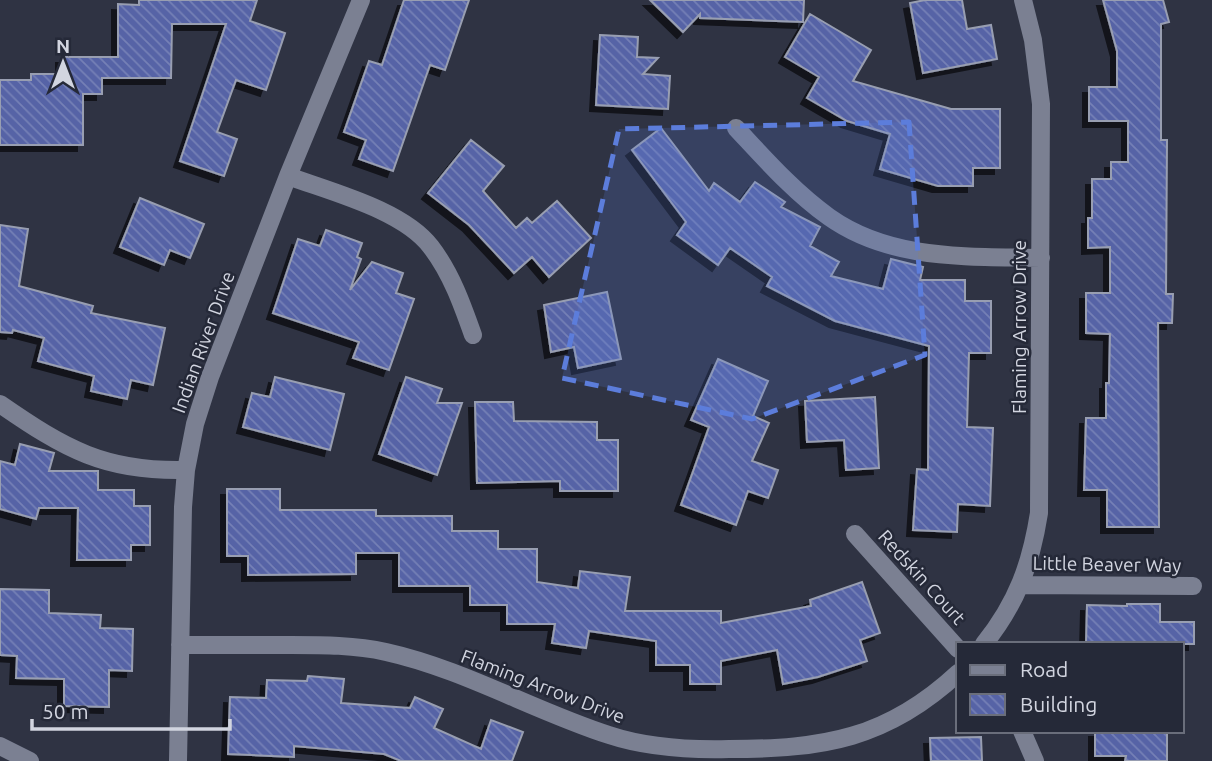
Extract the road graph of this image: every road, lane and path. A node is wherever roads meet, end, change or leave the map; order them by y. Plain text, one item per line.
1 (361, 0) edge
2 (1023, 0) edge
3 (736, 128) dead end
4 (288, 176) junction
5 (1041, 258) junction
6 (473, 335) dead end
7 (0, 404) edge
8 (186, 470) junction
9 (855, 534) dead end
10 (1021, 585) junction
11 (1194, 586) dead end
12 (985, 642) edge
13 (180, 645) junction
14 (956, 647) edge
15 (956, 675) edge
16 (1023, 733) edge
17 (0, 746) edge
18 (650, 753) edge
19 (30, 761) edge
20 (178, 761) edge
21 (1035, 761) edge

1 - 4 street, Indian River Drive
2 - 5 street, Flaming Arrow Drive
3 - 5 street
4 - 6 street
4 - 8 street, Indian River Drive
5 - 10 street, Flaming Arrow Drive
7 - 8 street
8 - 13 street, Indian River Drive
9 - 14 street, Redskin Court
10 - 11 street, Little Beaver Way
10 - 12 street, Flaming Arrow Drive
13 - 18 street, Flaming Arrow Drive
13 - 20 street, Indian River Drive
15 - 18 street, Flaming Arrow Drive
16 - 21 street
17 - 19 street

